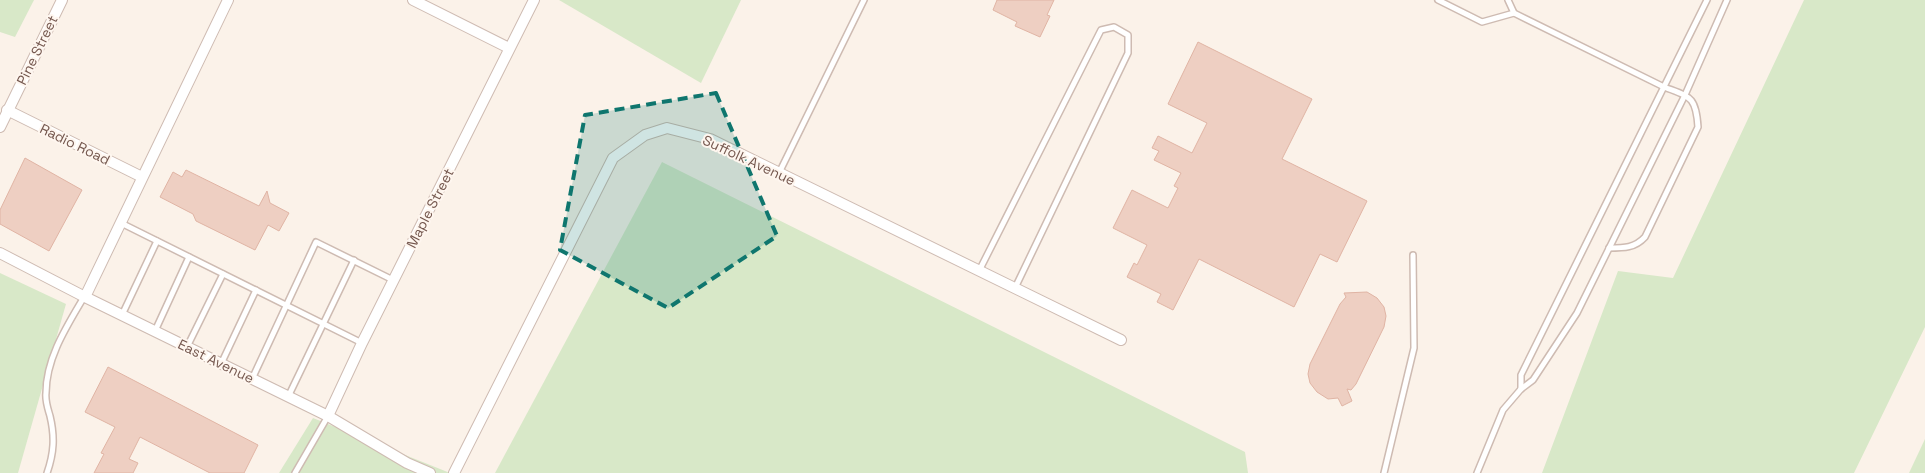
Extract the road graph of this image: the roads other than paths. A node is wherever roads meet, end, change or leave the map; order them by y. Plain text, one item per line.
1 (62, 0) edge
2 (228, 0) edge
3 (413, 0) edge
4 (534, 0) edge
5 (864, 0) edge
6 (1438, 0) edge
7 (1508, 0) edge
8 (1707, 0) edge
9 (1727, 0) edge
10 (1514, 13) junction
11 (508, 48) junction
12 (1664, 87) junction
13 (1685, 95) junction
14 (7, 110) junction
15 (0, 127) edge
16 (779, 173) junction
17 (142, 177) junction
18 (120, 222) junction
19 (156, 241) junction
20 (1609, 248) junction
21 (0, 252) edge
22 (1413, 255) dead end
23 (189, 257) junction
24 (354, 260) junction
25 (979, 271) junction
26 (223, 274) junction
27 (394, 280) junction
28 (1015, 289) junction
29 (256, 290) junction
30 (85, 296) junction
31 (286, 306) junction
32 (122, 315) junction
33 (323, 324) junction
34 (155, 331) junction
35 (1120, 340) dead end
36 (362, 343) junction
37 (187, 347) junction
38 (221, 364) junction
39 (252, 379) junction
40 (1521, 389) junction
41 (288, 397) junction
42 (328, 416) junction
43 (47, 473) edge
44 (295, 473) edge
45 (430, 473) edge
46 (454, 473) edge
47 (1384, 473) edge
48 (1477, 473) edge

1 - 14 street, Pine Street
2 - 17 street
3 - 11 street
4 - 11 street, Maple Street
5 - 16 lane
6 - 10 lane
7 - 10 lane
8 - 12 lane
9 - 13 lane
10 - 12 lane
11 - 27 street, Maple Street
12 - 13 lane
12 - 40 lane
13 - 20 lane
13 - 20 lane
14 - 15 street, Pine Street
14 - 17 street, Radio Road
16 - 25 street, Suffolk Avenue
16 - 46 street, Suffolk Avenue
17 - 18 street
18 - 19 lane
18 - 30 street
19 - 23 lane
19 - 32 lane
20 - 40 lane
21 - 30 street, East Avenue
22 - 47 lane
23 - 26 lane
23 - 34 lane
24 - 27 lane
24 - 31 lane
24 - 33 lane
25 - 28 street, Suffolk Avenue
25 - 28 lane
26 - 29 lane
26 - 37 lane
27 - 36 street, Maple Street
28 - 35 street, Suffolk Avenue
29 - 31 lane
29 - 38 lane
30 - 32 street, East Avenue
30 - 43 lane
31 - 33 lane
31 - 39 lane
32 - 34 street, East Avenue
33 - 36 lane
33 - 41 lane
34 - 37 street, East Avenue
36 - 42 street, Maple Street
37 - 38 street, East Avenue
38 - 39 street, East Avenue
39 - 41 street, East Avenue
40 - 48 lane
41 - 42 street, East Avenue
42 - 44 lane
42 - 45 street, East Avenue

